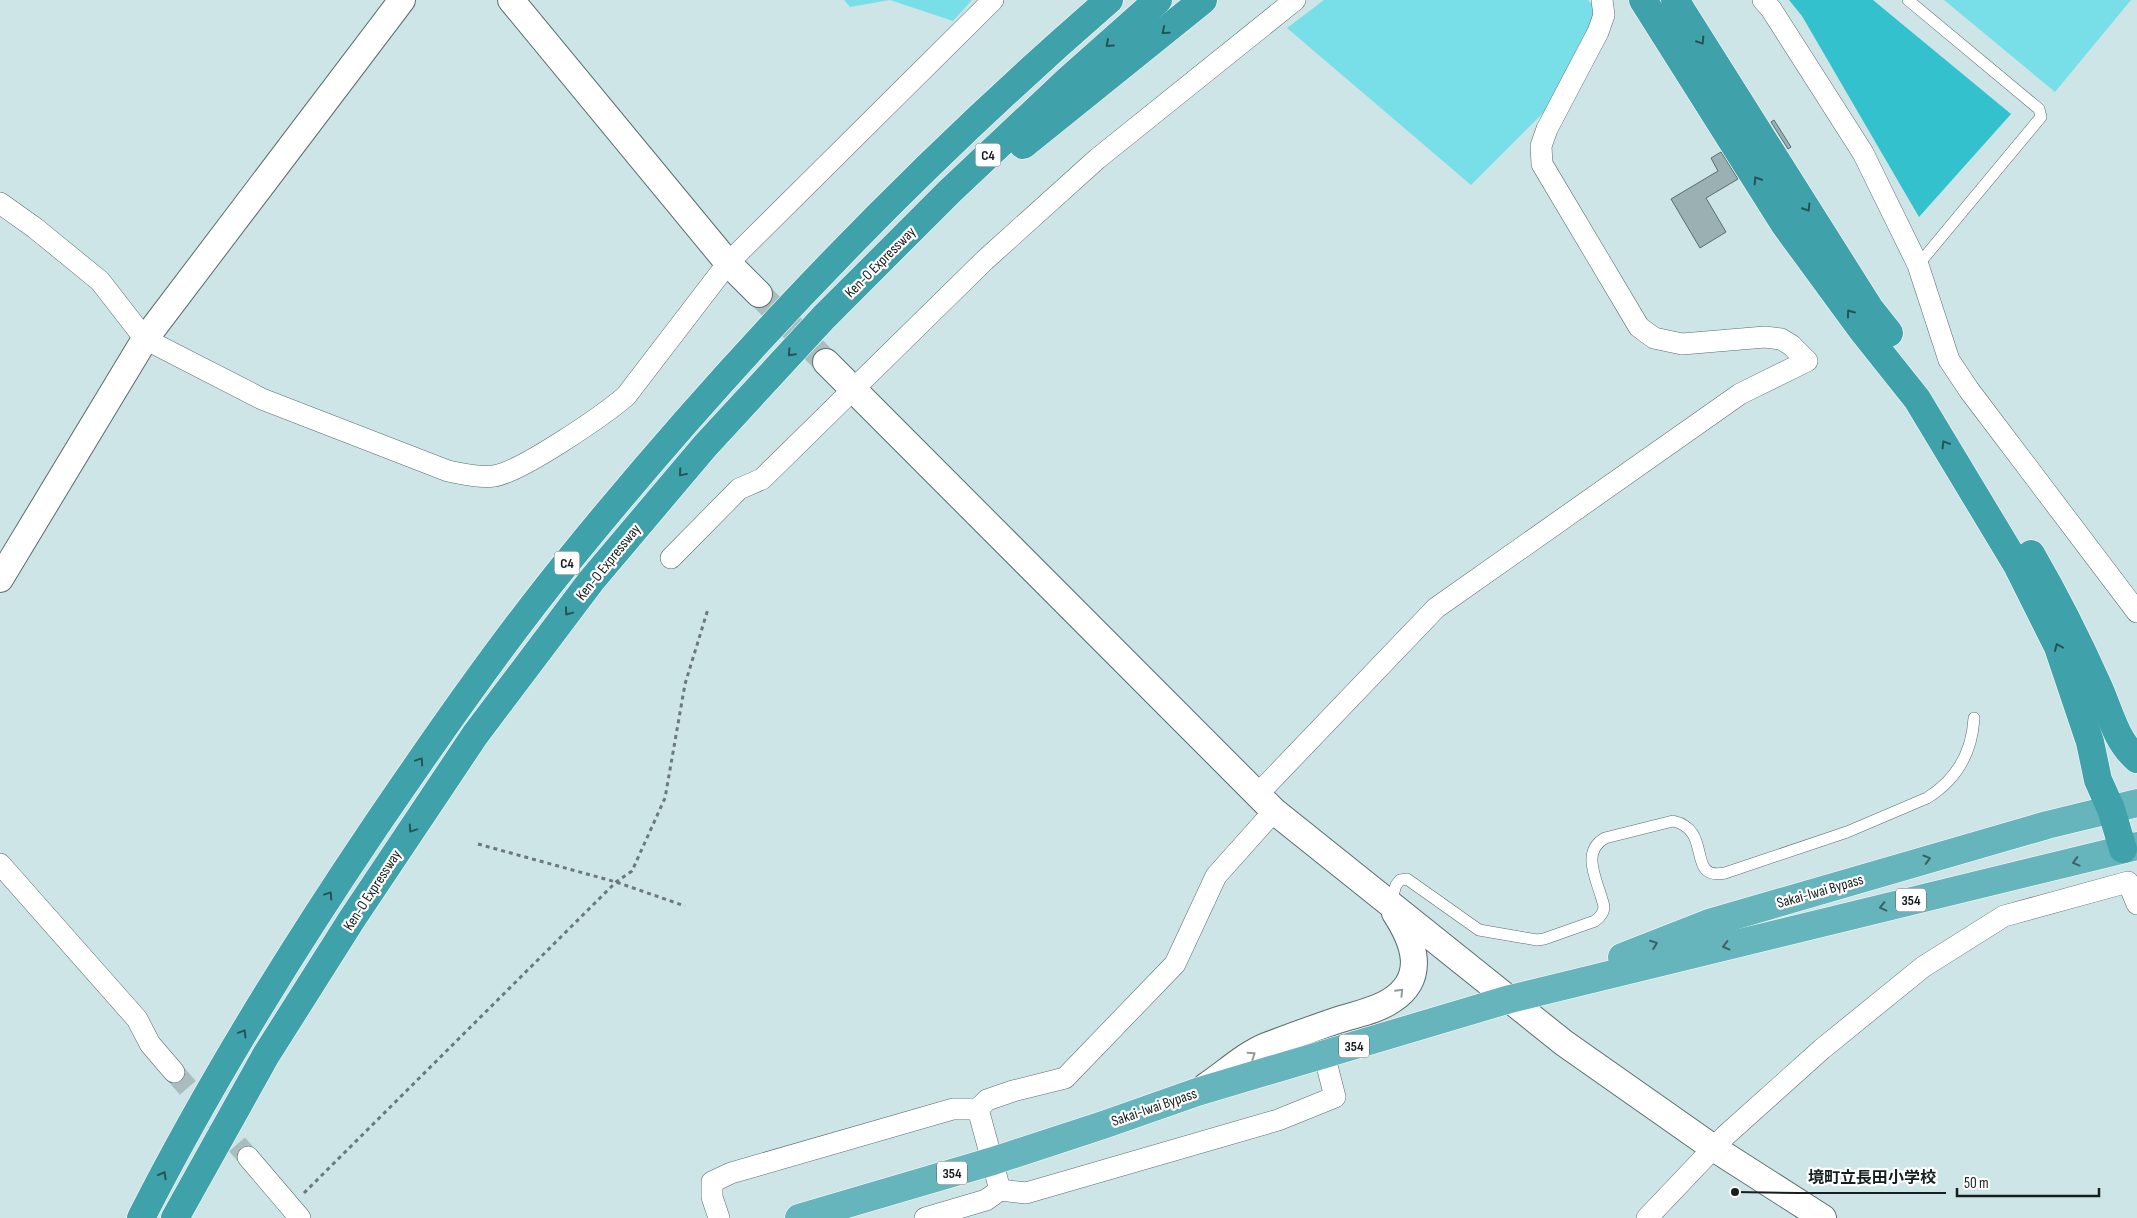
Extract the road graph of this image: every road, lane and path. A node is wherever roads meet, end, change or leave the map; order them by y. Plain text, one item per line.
1 (402, 0) edge
2 (511, 0) edge
3 (993, 0) edge
4 (1109, 0) edge
5 (1158, 0) edge
6 (1204, 0) edge
7 (1295, 0) edge
8 (1602, 0) edge
9 (1643, 0) edge
10 (1675, 0) edge
11 (1763, 0) edge
12 (1908, 0) edge
13 (0, 203) edge
14 (728, 263) junction
15 (1918, 265) junction
16 (759, 294) tunnel mouth
17 (824, 317) junction
18 (146, 339) junction
19 (826, 362) tunnel mouth
20 (852, 388) junction
21 (672, 558) dead end
22 (0, 579) edge
23 (708, 609) dead end
24 (2137, 612) edge
25 (2078, 646) junction
26 (1974, 718) dead end
27 (2137, 759) edge
28 (1265, 804) junction
29 (2137, 804) edge
30 (2111, 809) junction
31 (478, 844) dead end
32 (2130, 847) edge
33 (0, 864) edge
34 (616, 882) junction
35 (1390, 904) junction
36 (2137, 904) edge
37 (685, 906) dead end
38 (1510, 999) junction
39 (1324, 1054) junction
40 (174, 1072) tunnel mouth
41 (1197, 1092) junction
42 (978, 1109) junction
43 (1712, 1147) junction
44 (248, 1157) tunnel mouth
45 (993, 1161) junction
46 (1000, 1190) junction
47 (295, 1212) edge
48 (141, 1218) edge
49 (175, 1218) edge
50 (719, 1218) edge
51 (799, 1218) edge
52 (925, 1218) edge
53 (1647, 1218) edge
54 (1823, 1218) edge

1 - 18 street
2 - 14 street
3 - 14 street
48 -> 4 highway, Ken-O Expressway / C4
5 -> 17 highway, Ken-O Expressway / C4
6 -> 17 highway
7 - 20 street
8 - 28 street
30 -> 9 highway
10 -> 25 highway
11 - 15 street
12 - 15 lane
13 - 18 street
14 - 16 street
14 - 18 street
15 - 24 street
17 -> 49 highway, Ken-O Expressway / C4
18 - 22 street
19 - 20 street
20 - 21 street
20 - 28 street
23 - 34 path
25 - 27 highway
25 - 30 highway
26 - 35 lane
28 - 35 street
28 - 42 street
29 - 30 highway, Sakai-Iwai Bypass / 354
30 - 32 highway
38 -> 30 highway, Sakai-Iwai Bypass / 354
31 - 34 path
32 -> 38 highway, Sakai-Iwai Bypass / 354
33 - 40 street
34 - 37 path
34 - 47 path
35 - 38 street
41 -> 35 street
36 - 43 street
38 - 39 highway, Sakai-Iwai Bypass / 354
38 - 43 street
39 - 41 highway, Sakai-Iwai Bypass / 354
39 - 46 street
41 - 45 highway, Sakai-Iwai Bypass / 354
42 - 45 street
42 - 50 street
43 - 53 street
43 - 54 street
44 - 47 street
45 - 46 street
45 - 51 highway, Sakai-Iwai Bypass / 354
46 - 52 street

